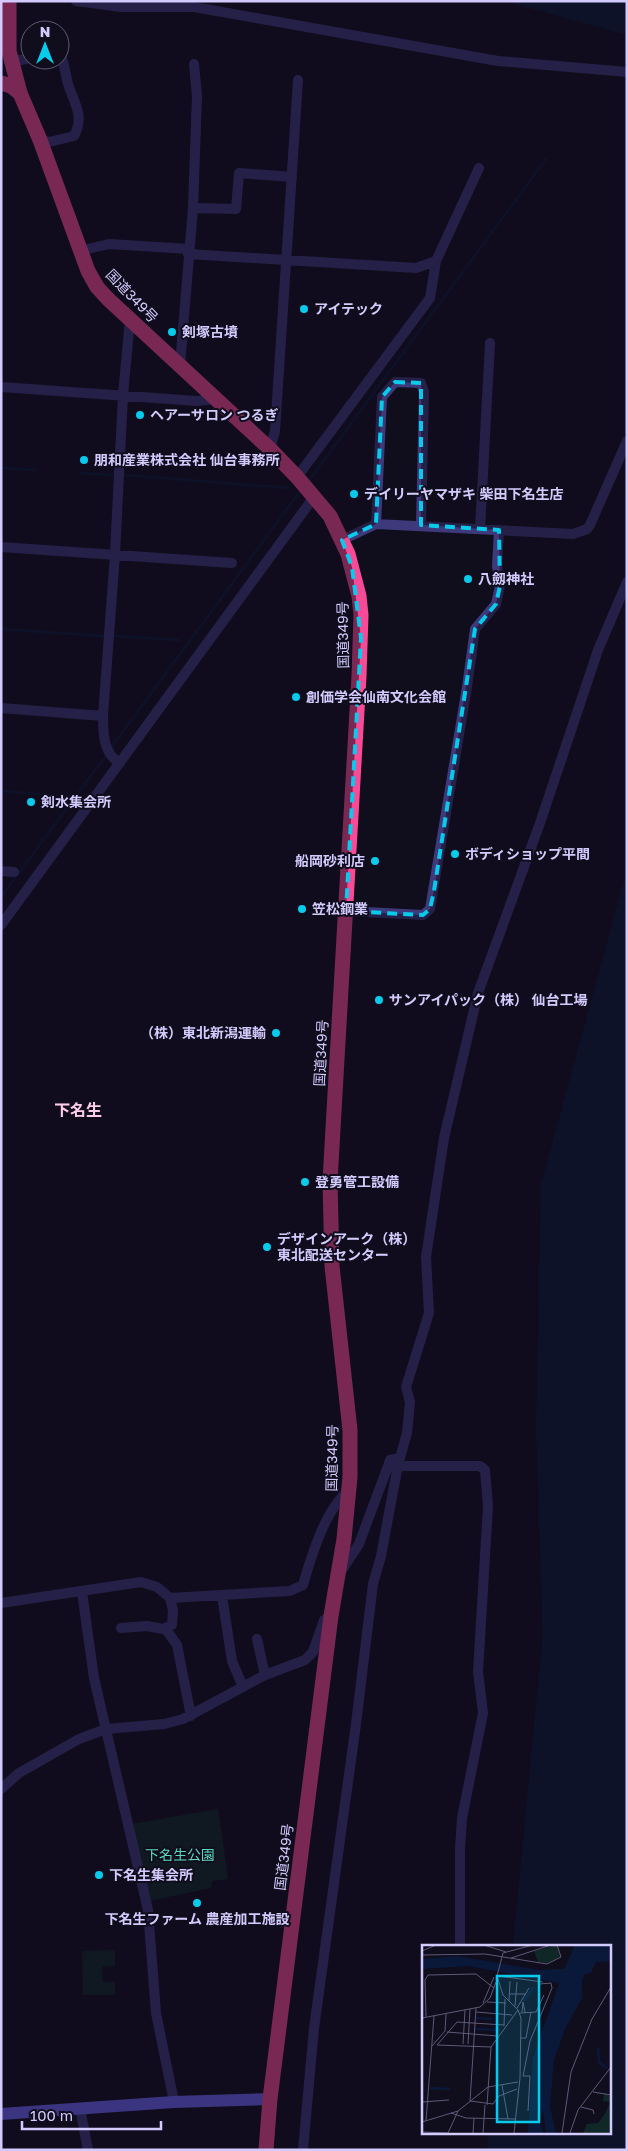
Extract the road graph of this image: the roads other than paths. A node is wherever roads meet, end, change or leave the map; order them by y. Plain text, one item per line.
1 (7, 1) edge
2 (76, 1) edge
3 (1, 23) edge
4 (20, 60) edge
5 (12, 62) junction
6 (194, 64) dead end
7 (67, 70) edge
8 (627, 72) edge
9 (298, 80) dead end
10 (1, 83) edge
11 (20, 93) junction
12 (40, 140) junction
13 (479, 168) dead end
14 (292, 177) junction
15 (193, 208) junction
16 (79, 251) junction
17 (189, 252) junction
18 (286, 261) junction
19 (436, 262) junction
20 (130, 320) junction
21 (490, 343) dead end
22 (180, 365) junction
23 (1, 387) edge
24 (123, 395) junction
25 (217, 399) junction
26 (627, 441) edge
27 (270, 449) junction
28 (299, 478) junction
29 (313, 495) junction
30 (376, 524) junction
31 (421, 525) junction
32 (480, 529) junction
33 (499, 530) junction
34 (342, 540) junction
35 (1, 547) edge
36 (115, 554) junction
37 (232, 563) dead end
38 (627, 582) edge
39 (1, 708) edge
40 (103, 716) junction
41 (118, 762) junction
42 (1, 871) edge
43 (14, 872) dead end
44 (346, 911) junction
45 (1, 925) edge
46 (393, 1465) junction
47 (349, 1490) junction
48 (338, 1575) junction
49 (82, 1592) junction
50 (222, 1596) junction
51 (170, 1598) junction
52 (1, 1603) edge
53 (331, 1616) junction
54 (121, 1628) dead end
55 (165, 1628) junction
56 (257, 1639) dead end
57 (265, 1674) junction
58 (243, 1687) junction
59 (191, 1716) junction
60 (106, 1729) junction
61 (1, 1789) edge
62 (460, 1945) edge
63 (270, 2099) junction
64 (174, 2102) junction
65 (80, 2108) junction
66 (1, 2114) edge
67 (88, 2150) edge
68 (266, 2150) edge
69 (303, 2150) edge

1 - 3 highway
1 - 5 highway, 国道349号
2 - 8 street
4 - 5 street
5 - 11 highway, 国道349号
6 - 15 street
7 - 12 street
9 - 14 street
10 - 11 highway
11 - 12 highway, 国道349号
12 - 16 highway, 国道349号
13 - 19 street
14 - 15 street
14 - 18 street
15 - 17 street
16 - 17 street
16 - 20 highway, 国道349号
17 - 18 street
17 - 22 street
18 - 19 street
18 - 27 street
19 - 28 street
20 - 22 highway, 国道349号
20 - 24 street
21 - 32 street
22 - 25 highway, 国道349号
23 - 24 street
24 - 25 street
24 - 36 street
25 - 27 highway, 国道349号
26 - 33 street
27 - 28 highway, 国道349号
28 - 29 highway, 国道349号
29 - 34 highway, 国道349号
29 - 41 street
30 - 31 street
30 - 31 street
30 - 34 street
31 - 32 street
32 - 33 street
33 - 44 street
34 - 44 highway, 国道349号
35 - 36 street
36 - 37 street
36 - 40 street
38 - 46 street
39 - 40 street
40 - 41 street
41 - 45 street
42 - 43 street
44 - 47 highway, 国道349号
46 - 48 street
46 - 62 street
46 - 69 street
47 - 48 highway, 国道349号
47 - 50 street
48 - 53 highway, 国道349号
49 - 51 street
49 - 52 street
49 - 60 street
50 - 51 street
50 - 58 street
51 - 55 street
53 - 57 street
53 - 63 highway, 国道349号
54 - 55 street
55 - 59 street
56 - 57 street
57 - 58 street
58 - 59 street
59 - 60 street
60 - 61 street
60 - 64 street
63 - 64 street
63 - 68 highway, 国道349号
64 - 65 street
65 - 66 street
65 - 67 street

